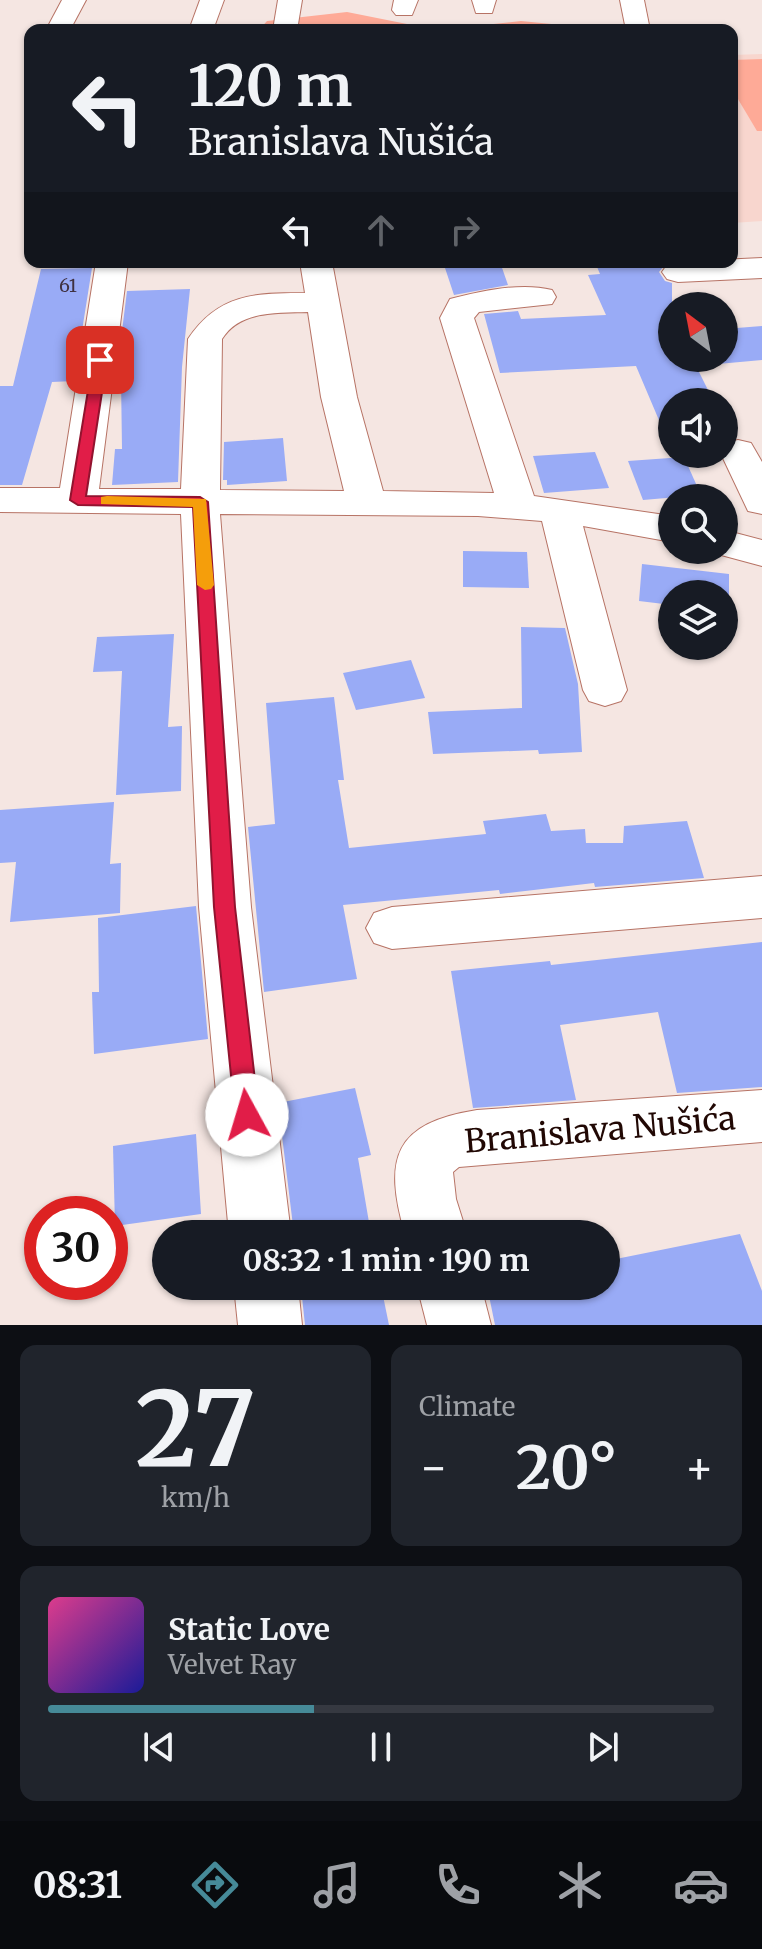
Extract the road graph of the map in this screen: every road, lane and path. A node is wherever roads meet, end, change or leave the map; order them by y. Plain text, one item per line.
1 (74, 0) edge
2 (212, 0) edge
3 (290, 0) edge
4 (632, 0) edge
5 (61, 24) edge
6 (203, 24) edge
7 (286, 24) edge
8 (637, 24) edge
9 (111, 268) edge
10 (317, 268) edge
11 (762, 268) edge
12 (678, 272) dead end
13 (540, 297) dead end
14 (323, 302) junction
15 (738, 451) dead end
16 (0, 500) edge
17 (78, 500) junction
18 (200, 502) junction
19 (762, 502) edge
20 (367, 504) junction
21 (518, 507) junction
22 (559, 510) junction
23 (658, 527) edge
24 (738, 547) edge
25 (762, 553) edge
26 (605, 690) dead end
27 (762, 897) edge
28 (392, 928) dead end
29 (762, 1116) edge
30 (259, 1220) edge
31 (432, 1220) edge
32 (267, 1300) edge
33 (453, 1300) edge
34 (270, 1325) edge
35 (459, 1325) edge

1 - 5 street
2 - 6 street
3 - 7 street
4 - 8 street
9 - 17 street
10 - 14 street
11 - 12 street
13 - 21 street
14 - 18 street
14 - 20 street
15 - 19 street
16 - 17 street
17 - 18 street
18 - 20 street
18 - 30 street
20 - 21 street
21 - 22 street
22 - 23 street
22 - 26 street
24 - 25 street
27 - 28 street
29 - 31 street, Branislava Nušića
32 - 34 street
33 - 35 street

